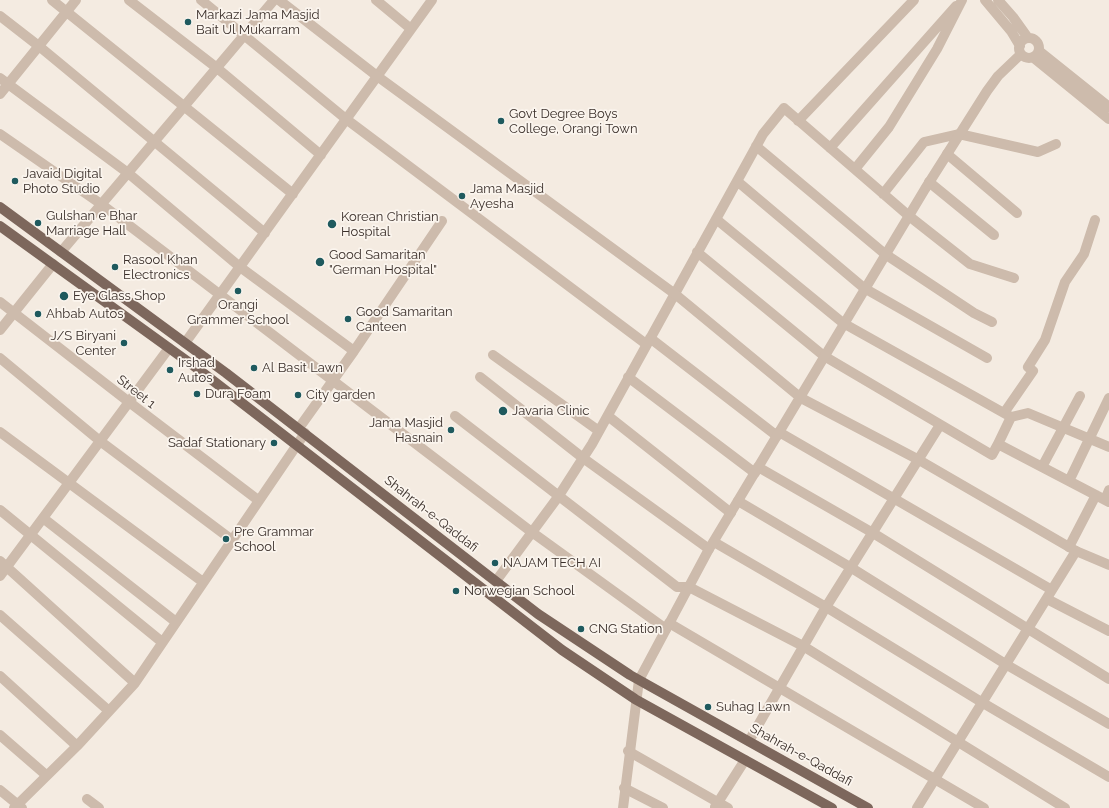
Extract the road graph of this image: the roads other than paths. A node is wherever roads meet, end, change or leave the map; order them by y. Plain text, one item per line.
1 (52, 0) edge
2 (76, 0) edge
3 (129, 0) edge
4 (201, 0) edge
5 (274, 0) edge
6 (279, 0) edge
7 (376, 0) edge
8 (432, 0) edge
9 (914, 0) edge
10 (962, 0) edge
11 (985, 0) edge
12 (998, 0) edge
13 (67, 12) junction
14 (0, 16) edge
15 (411, 29) junction
16 (244, 36) junction
17 (1028, 38) junction
18 (40, 47) junction
19 (1020, 50) junction
20 (1037, 54) junction
21 (216, 68) junction
22 (377, 76) junction
23 (0, 78) edge
24 (8, 84) junction
25 (0, 94) edge
26 (184, 106) junction
27 (1109, 107) edge
28 (346, 119) junction
29 (1109, 119) edge
30 (798, 121) junction
31 (0, 134) edge
32 (959, 134) junction
33 (155, 141) junction
34 (1056, 144) dead end
35 (756, 146) junction
36 (830, 148) junction
37 (947, 154) junction
38 (321, 155) junction
39 (855, 169) junction
40 (128, 173) junction
41 (737, 181) junction
42 (929, 182) junction
43 (292, 194) junction
44 (883, 194) junction
45 (101, 204) junction
46 (0, 207) edge
47 (1017, 213) dead end
48 (908, 216) junction
49 (716, 219) junction
50 (1095, 220) dead end
51 (442, 221) dead end
52 (0, 226) edge
53 (265, 233) junction
54 (994, 235) dead end
55 (61, 252) junction
56 (697, 252) junction
57 (885, 254) junction
58 (53, 264) junction
59 (240, 267) junction
60 (1014, 278) dead end
61 (864, 288) junction
62 (220, 294) junction
63 (675, 294) junction
64 (0, 302) edge
65 (14, 312) junction
66 (992, 322) dead end
67 (843, 323) junction
68 (0, 330) edge
69 (648, 341) junction
70 (185, 343) junction
71 (169, 348) junction
72 (354, 351) junction
73 (493, 355) dead end
74 (824, 356) junction
75 (0, 358) edge
76 (986, 358) dead end
77 (480, 377) dead end
78 (628, 378) junction
79 (333, 381) junction
80 (1080, 396) dead end
81 (801, 398) junction
82 (1109, 398) edge
83 (129, 402) junction
84 (1007, 415) junction
85 (455, 416) dead end
86 (608, 416) junction
87 (940, 425) junction
88 (1063, 429) junction
89 (302, 430) junction
90 (599, 431) junction
91 (0, 432) edge
92 (778, 434) junction
93 (1090, 439) junction
94 (100, 441) junction
95 (998, 444) junction
96 (296, 445) junction
97 (1109, 447) edge
98 (583, 458) junction
99 (919, 460) junction
100 (1042, 467) junction
101 (756, 470) junction
102 (1069, 481) junction
103 (69, 483) junction
104 (1109, 490) edge
105 (558, 497) junction
106 (893, 498) junction
107 (1103, 499) edge
108 (258, 500) junction
109 (738, 501) junction
110 (0, 510) edge
111 (731, 513) junction
112 (43, 518) junction
113 (533, 533) junction
114 (873, 533) junction
115 (30, 536) junction
116 (232, 540) junction
117 (712, 546) junction
118 (1072, 549) junction
119 (3, 564) edge
120 (1109, 565) edge
121 (850, 567) junction
122 (0, 576) edge
123 (496, 581) junction
124 (203, 582) junction
125 (689, 587) junction
126 (1049, 594) junction
127 (826, 607) junction
128 (0, 615) edge
129 (176, 622) junction
130 (668, 626) junction
131 (1029, 629) junction
132 (1109, 631) edge
133 (162, 642) junction
134 (803, 646) junction
135 (1007, 666) junction
136 (0, 676) edge
137 (1109, 679) edge
138 (638, 680) junction
139 (135, 682) junction
140 (780, 686) junction
141 (635, 699) junction
142 (983, 703) junction
143 (109, 711) junction
144 (1109, 724) edge
145 (0, 735) edge
146 (959, 741) junction
147 (749, 742) junction
148 (77, 746) junction
149 (628, 752) junction
150 (746, 760) junction
151 (46, 775) junction
152 (1109, 777) edge
153 (935, 779) junction
154 (624, 788) junction
155 (0, 790) edge
156 (87, 799) dead end
157 (716, 805) edge
158 (18, 807) edge
159 (99, 808) edge
160 (623, 808) edge
161 (663, 808) edge
162 (728, 808) edge
163 (832, 808) edge
164 (868, 808) edge
165 (917, 808) edge
166 (984, 808) edge
167 (1065, 808) edge

1 - 13 street
2 - 13 street
3 - 21 street
4 - 16 street
5 - 16 street
6 - 22 street
7 - 15 street
8 - 15 street
9 - 30 street
10 - 36 street
10 - 39 street
11 - 19 street
12 - 17 street
13 - 18 street
13 - 26 street
14 - 18 street
15 - 22 street
16 - 21 street
16 - 28 street
17 - 19 street
17 - 20 street
18 - 24 street
18 - 33 street
19 - 20 street
19 - 32 street
20 - 27 street
20 - 29 street
21 - 26 street
21 - 38 street
22 - 28 street
22 - 63 street
23 - 24 street
24 - 25 street
24 - 40 street
26 - 33 street
26 - 43 street
28 - 38 street
28 - 69 street
30 - 35 street
30 - 36 street
31 - 45 street
32 - 34 street
32 - 37 street
32 - 44 street
33 - 40 street
33 - 53 street
35 - 41 street
35 - 57 street
36 - 39 street
37 - 42 street
37 - 47 street
38 - 43 street
39 - 44 street
40 - 45 street
40 - 59 street
41 - 49 street
41 - 61 street
42 - 48 street
42 - 54 street
43 - 53 street
44 - 48 street
45 - 55 street
45 - 62 street
46 - 55 main road, Shahrah-e-Qaddafi
48 - 57 street
48 - 60 street
49 - 56 street
49 - 67 street
50 - 84 street
51 - 72 street
52 - 58 main road, Shahrah-e-Qaddafi
53 - 59 street
55 - 70 main road, Shahrah-e-Qaddafi
56 - 63 street
56 - 74 street
57 - 61 street
57 - 66 street
58 - 65 street
58 - 71 main road, Shahrah-e-Qaddafi
59 - 62 street
59 - 72 street
61 - 67 street
61 - 76 street
62 - 70 street
62 - 79 street
63 - 69 street
63 - 81 street
64 - 65 street, Street 1
65 - 68 street
65 - 83 street, Street 1
67 - 74 street
67 - 84 street
69 - 78 street
69 - 92 street
70 - 89 main road, Shahrah-e-Qaddafi
71 - 83 street
71 - 96 main road, Shahrah-e-Qaddafi
72 - 79 street
73 - 90 street
74 - 81 street
74 - 87 street
75 - 94 street
77 - 98 street
78 - 86 street
78 - 101 street
79 - 89 street
79 - 113 street
80 - 88 street
81 - 92 street
81 - 99 street
82 - 93 street
83 - 94 street
83 - 108 street, Street 1
84 - 88 street
84 - 95 street
85 - 105 street
86 - 90 street
86 - 111 street
87 - 95 street
87 - 99 street
88 - 93 street
88 - 100 street
89 - 96 street
89 - 123 main road, Shahrah-e-Qaddafi
90 - 98 street
91 - 103 street
92 - 101 street
92 - 106 street
93 - 97 street
93 - 102 street
94 - 103 street
94 - 116 street
95 - 100 street
96 - 108 street
96 - 141 main road, Shahrah-e-Qaddafi
98 - 105 street
98 - 117 street
99 - 106 street
99 - 118 street
100 - 102 street
101 - 109 street
101 - 114 street
102 - 107 street
103 - 112 street
103 - 124 street
104 - 107 street
105 - 113 street
105 - 125 street
106 - 114 street
106 - 126 street
107 - 118 street
108 - 116 street
109 - 111 street
109 - 121 street
110 - 115 street
111 - 117 street
112 - 115 street
112 - 129 street
113 - 123 street
113 - 130 street
114 - 121 street
114 - 131 street
115 - 119 street
115 - 133 street
116 - 124 street
117 - 125 street
117 - 127 street
118 - 120 street
118 - 126 street
119 - 122 street
119 - 139 street
121 - 127 street
121 - 135 street
123 - 138 main road, Shahrah-e-Qaddafi
124 - 129 street
125 - 130 street
125 - 134 street
126 - 131 street
126 - 132 street
127 - 134 street
127 - 142 street
128 - 143 street
129 - 133 street
130 - 138 street
130 - 140 street
131 - 135 street
131 - 137 street
133 - 139 street
134 - 140 street
134 - 146 street
135 - 142 street
135 - 144 street
136 - 148 street
138 - 141 street
138 - 147 main road, Shahrah-e-Qaddafi
139 - 143 street
140 - 147 street
140 - 153 street
141 - 149 street
141 - 150 main road, Shahrah-e-Qaddafi
142 - 146 street
142 - 152 street
143 - 148 street
145 - 151 street
146 - 153 street
146 - 167 street
147 - 164 main road, Shahrah-e-Qaddafi
148 - 151 street
149 - 154 street
149 - 157 street
150 - 157 street
150 - 163 main road, Shahrah-e-Qaddafi
151 - 158 street
153 - 165 street
153 - 166 street
154 - 160 street
154 - 161 street
155 - 158 street
156 - 159 street
157 - 162 street

